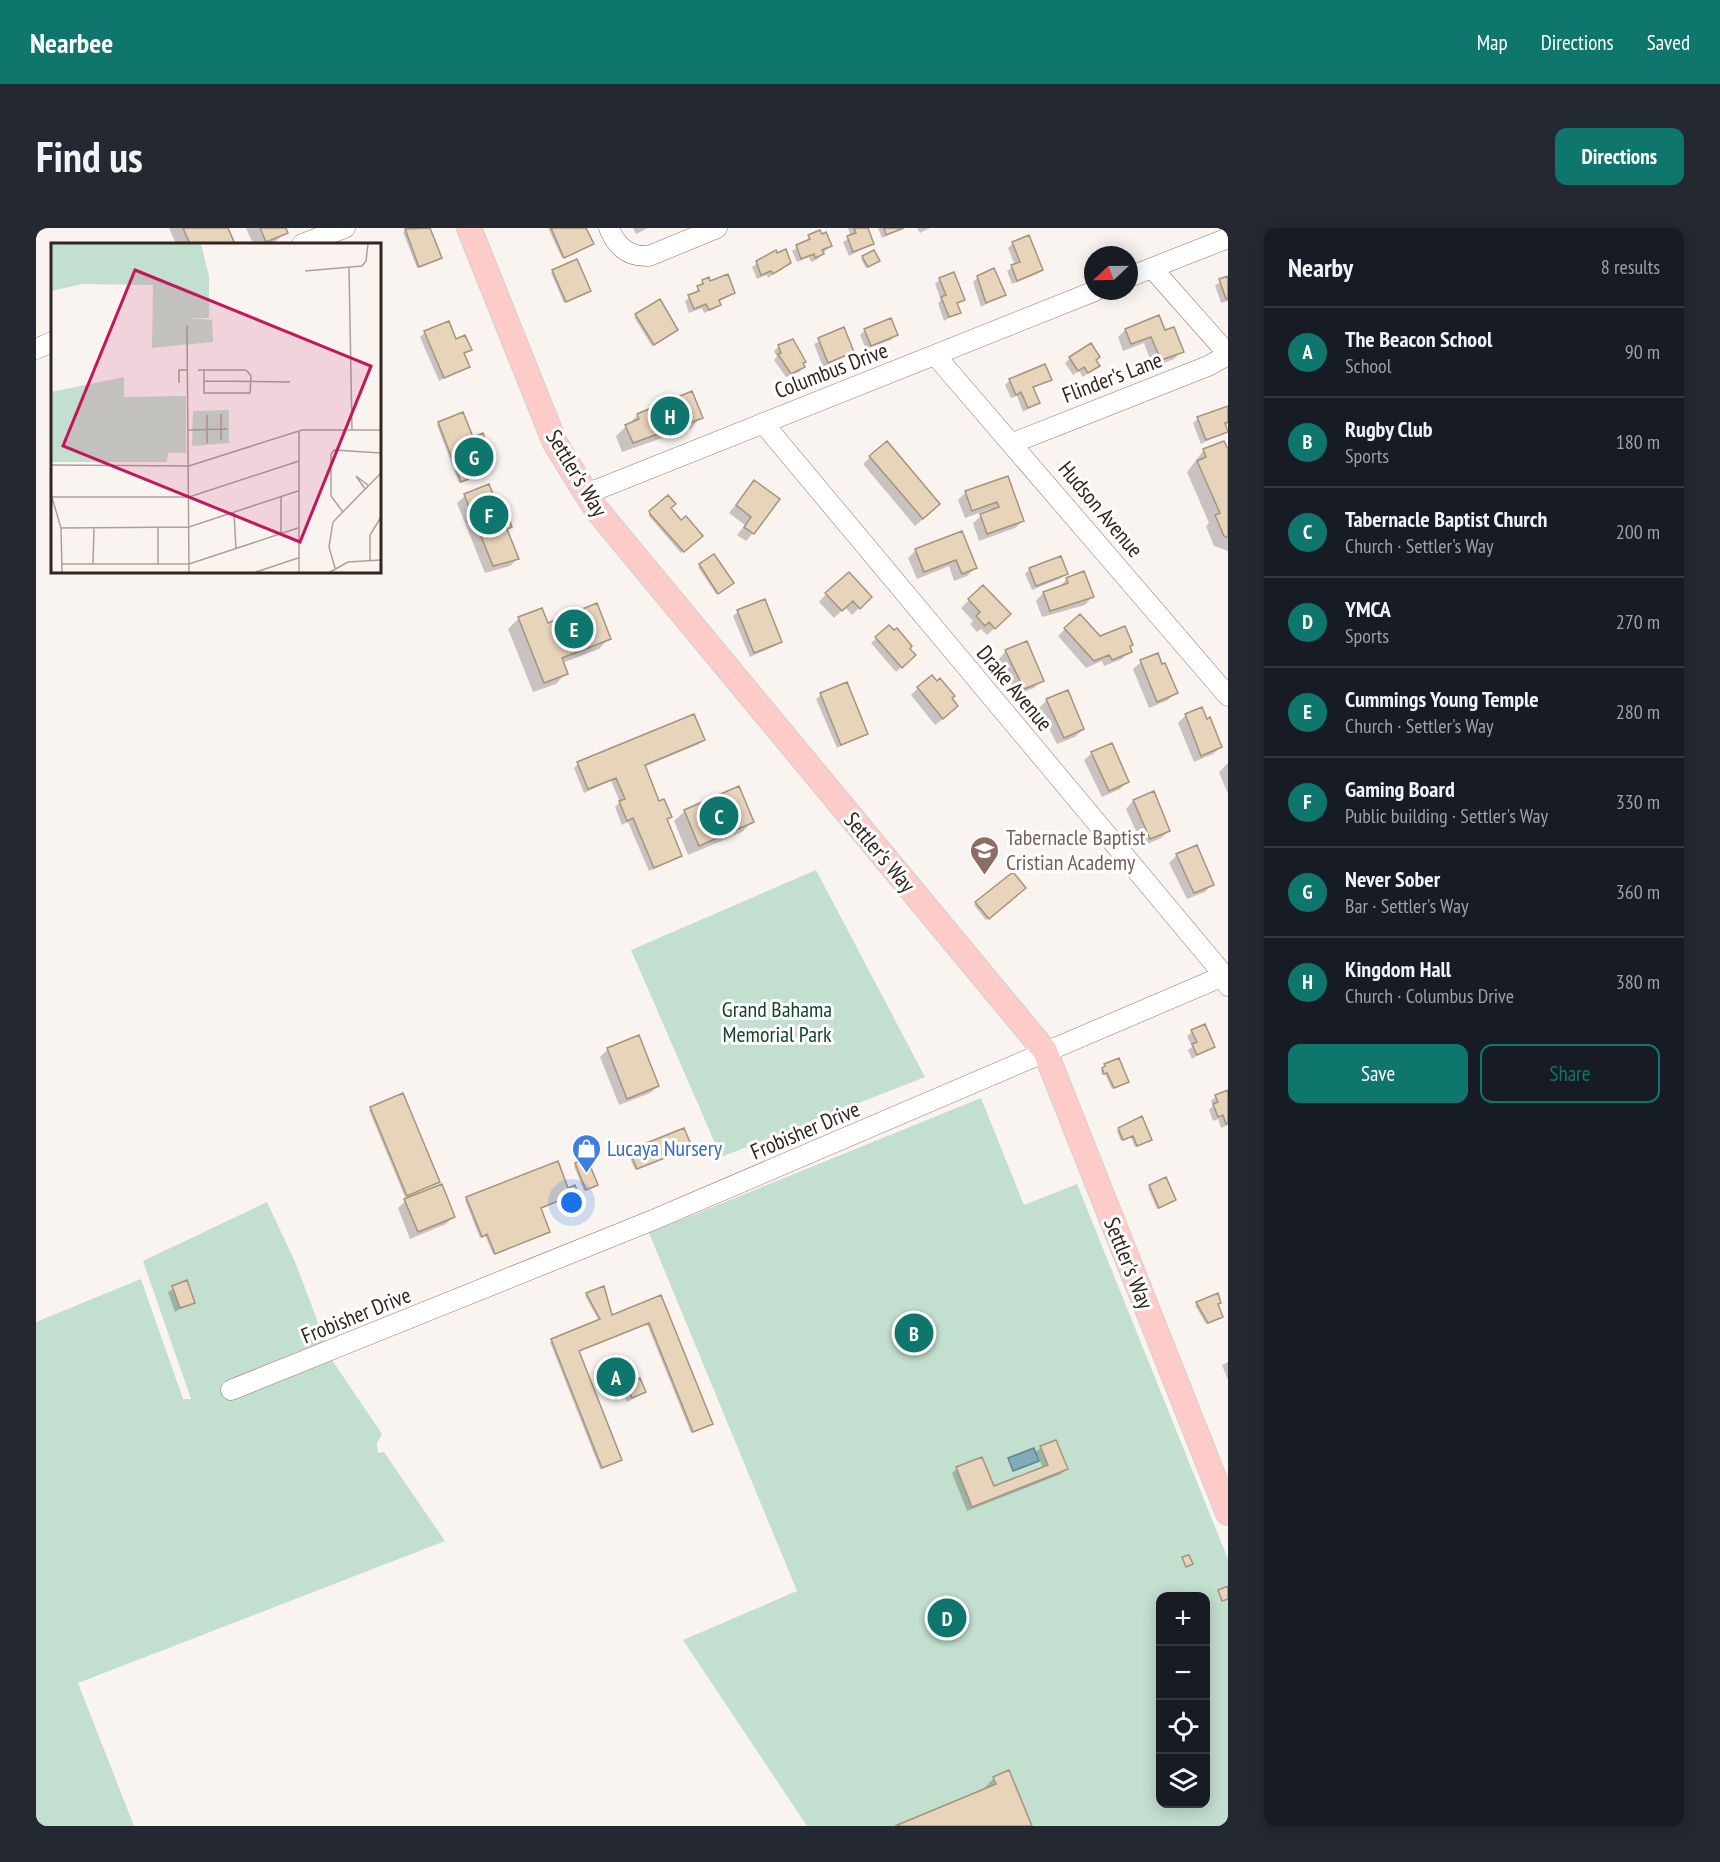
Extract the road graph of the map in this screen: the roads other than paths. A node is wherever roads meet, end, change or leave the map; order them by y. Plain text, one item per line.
1 (345, 228) edge
2 (469, 228) edge
3 (609, 228) edge
4 (717, 228) edge
5 (1228, 238) edge
6 (305, 243) edge
7 (1152, 268) junction
8 (1138, 274) edge
9 (1084, 295) edge
10 (51, 342) edge
11 (36, 349) edge
12 (1228, 354) edge
13 (935, 355) junction
14 (763, 423) junction
15 (1013, 443) junction
16 (585, 494) junction
17 (1221, 673) edge
18 (1228, 696) edge
19 (1227, 978) edge
20 (1045, 1051) junction
21 (231, 1390) dead end
22 (1228, 1513) edge

1 - 6 street
2 - 16 main road, Settler's Way
3 - 4 street
5 - 7 street
7 - 8 street
7 - 12 street
9 - 13 street, Columbus Drive
10 - 11 street
12 - 15 street, Flinder's Lane
13 - 14 street, Columbus Drive
13 - 15 street, Hudson Avenue
14 - 16 street, Columbus Drive
14 - 19 street, Drake Avenue
15 - 17 street, Hudson Avenue
16 - 20 main road, Settler's Way
17 - 18 street, Hudson Avenue
19 - 20 street, Frobisher Drive
20 - 21 street, Frobisher Drive
20 - 22 main road, Settler's Way

